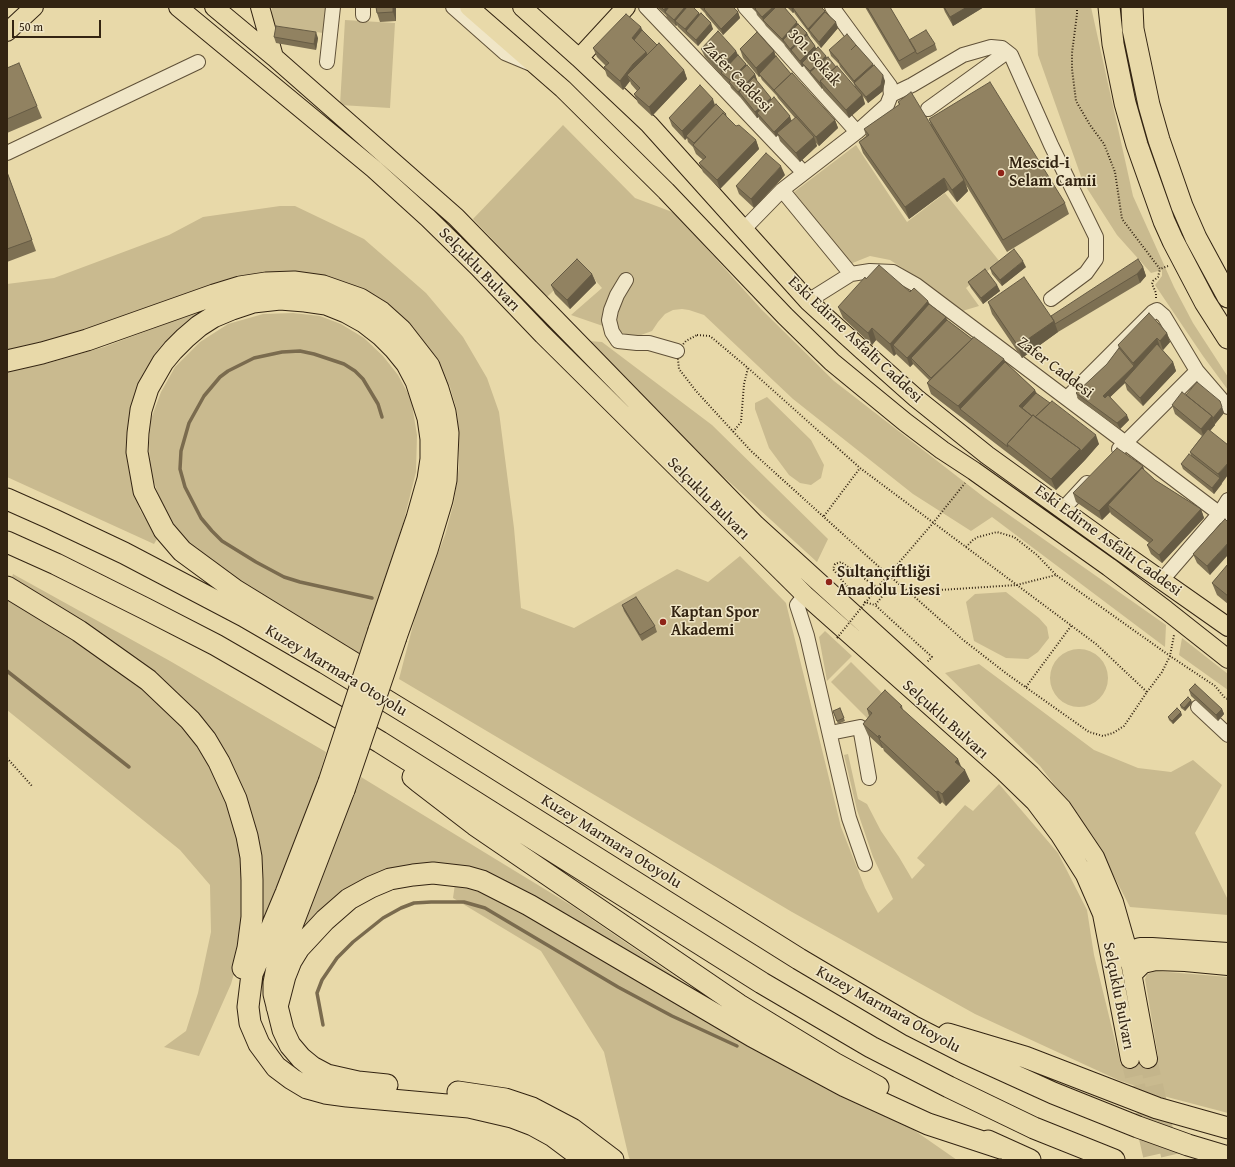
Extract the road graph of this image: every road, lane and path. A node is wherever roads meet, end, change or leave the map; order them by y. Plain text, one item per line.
1 (34, 7) edge
2 (178, 7) edge
3 (214, 7) edge
4 (260, 7) edge
5 (333, 7) edge
6 (453, 7) edge
7 (469, 7) edge
8 (522, 7) edge
9 (626, 7) edge
10 (646, 7) edge
11 (745, 7) edge
12 (832, 7) edge
13 (1077, 7) edge
14 (1102, 7) edge
15 (1109, 7) edge
16 (1132, 7) edge
17 (7, 32) edge
18 (1113, 44) junction
19 (1007, 52) junction
20 (274, 57) junction
21 (580, 58) junction
22 (198, 62) dead end
23 (327, 62) dead end
24 (540, 68) junction
25 (891, 94) junction
26 (928, 109) dead end
27 (857, 132) junction
28 (7, 153) edge
29 (804, 173) junction
30 (782, 190) junction
31 (744, 229) junction
32 (1183, 260) junction
33 (1160, 269) junction
34 (851, 274) junction
35 (626, 280) dead end
36 (1228, 297) edge
37 (1051, 299) dead end
38 (808, 301) junction
39 (1157, 310) junction
40 (1228, 338) edge
41 (677, 351) junction
42 (7, 361) edge
43 (748, 368) junction
44 (1197, 371) junction
45 (1067, 398) junction
46 (1228, 407) edge
47 (733, 432) junction
48 (1125, 442) junction
49 (1109, 459) edge
50 (860, 468) junction
51 (974, 471) junction
52 (1094, 476) edge
53 (7, 499) edge
54 (1228, 500) edge
55 (1063, 509) junction
56 (824, 516) junction
57 (1224, 516) edge
58 (933, 523) junction
59 (7, 542) edge
60 (966, 547) junction
61 (888, 575) junction
62 (1056, 575) junction
63 (1162, 580) junction
64 (1017, 585) junction
65 (7, 587) edge
66 (878, 587) junction
67 (851, 591) dead end
68 (909, 592) junction
69 (805, 595) junction
70 (1177, 619) junction
71 (1071, 626) junction
72 (1228, 627) edge
73 (388, 634) junction
74 (837, 638) dead end
75 (1170, 656) junction
76 (1228, 659) edge
77 (918, 672) junction
78 (1026, 687) junction
79 (1147, 692) junction
80 (1228, 699) edge
81 (1198, 707) dead end
82 (406, 713) junction
83 (830, 733) junction
84 (1228, 735) edge
85 (380, 742) junction
86 (7, 758) edge
87 (869, 778) dead end
88 (32, 786) dead end
89 (336, 786) junction
90 (864, 864) dead end
91 (1128, 951) junction
92 (1228, 952) edge
93 (1228, 966) edge
94 (1112, 969) junction
95 (1133, 974) junction
96 (277, 1007) junction
97 (250, 1023) junction
98 (912, 1026) junction
99 (1228, 1128) edge
100 (1001, 1148) junction
101 (1228, 1157) edge
102 (585, 1160) edge
103 (613, 1160) edge
104 (1030, 1160) edge
105 (1114, 1160) edge

1 - 17 main road
2 - 69 main road, Selçuklu Bulvarı
3 - 20 main road, Selçuklu Bulvarı
4 - 20 main road
5 - 23 street
6 - 24 street
7 - 24 main road, Eski Edirne Asfaltı Caddesi
8 - 21 main road, Eski Edirne Asfaltı Caddesi
9 - 21 main road
10 - 29 street, Zafer Caddesi
11 - 27 street, 301. Sokak
12 - 25 street
13 - 33 path
14 - 18 main road
15 - 18 highway
16 - 36 highway
18 - 32 highway
19 - 25 street
19 - 26 street
19 - 37 street
20 - 77 main road, Selçuklu Bulvarı
21 - 31 main road, Eski Edirne Asfaltı Caddesi
22 - 28 street
24 - 51 main road, Eski Edirne Asfaltı Caddesi
25 - 27 street
27 - 29 street
29 - 30 street
30 - 31 street
30 - 34 street
31 - 38 main road, Eski Edirne Asfaltı Caddesi
32 - 33 path
32 - 40 highway
33 - 39 path
34 - 38 street, Zafer Caddesi
34 - 45 street, Zafer Caddesi
35 - 41 street
38 - 55 main road, Eski Edirne Asfaltı Caddesi
39 - 44 street
39 - 45 street
41 - 43 path
41 - 47 path
42 - 73 highway
43 - 47 path
43 - 50 path
44 - 46 street
44 - 48 street
45 - 48 street, Zafer Caddesi
47 - 56 path
48 - 49 street
48 - 57 street, Zafer Caddesi
50 - 56 path
50 - 58 path
51 - 58 path
51 - 70 main road, Eski Edirne Asfaltı Caddesi
52 - 55 street
53 - 82 highway, Kuzey Marmara Otoyolu
54 - 57 street
55 - 63 main road, Eski Edirne Asfaltı Caddesi
56 - 61 path
57 - 63 street
58 - 60 path
58 - 61 path
59 - 85 highway
60 - 62 path
60 - 64 path
61 - 66 path
61 - 68 path
62 - 64 path
62 - 75 path
63 - 72 main road, Eski Edirne Asfaltı Caddesi
64 - 68 path
64 - 71 path
65 - 97 highway
66 - 67 path
66 - 74 path, bridge
66 - 77 path
68 - 78 path
69 - 83 street
69 - 94 main road, Selçuklu Bulvarı
70 - 75 path
70 - 76 main road, Eski Edirne Asfaltı Caddesi
71 - 78 path
71 - 79 path
73 - 82 highway
73 - 89 highway, bridge
75 - 79 path
75 - 80 path
77 - 91 main road, Selçuklu Bulvarı
78 - 79 path
81 - 84 street
82 - 98 highway, Kuzey Marmara Otoyolu
83 - 87 street
83 - 90 street
85 - 100 highway
85 - 105 highway
86 - 88 path
89 - 96 highway
89 - 97 highway
91 - 92 main road
91 - 94 main road
91 - 95 main road, Selçuklu Bulvarı
93 - 95 main road
94 - 95 main road, Selçuklu Bulvarı
96 - 100 highway
96 - 103 highway
97 - 102 highway
98 - 99 highway
98 - 101 highway, Kuzey Marmara Otoyolu
100 - 104 highway

